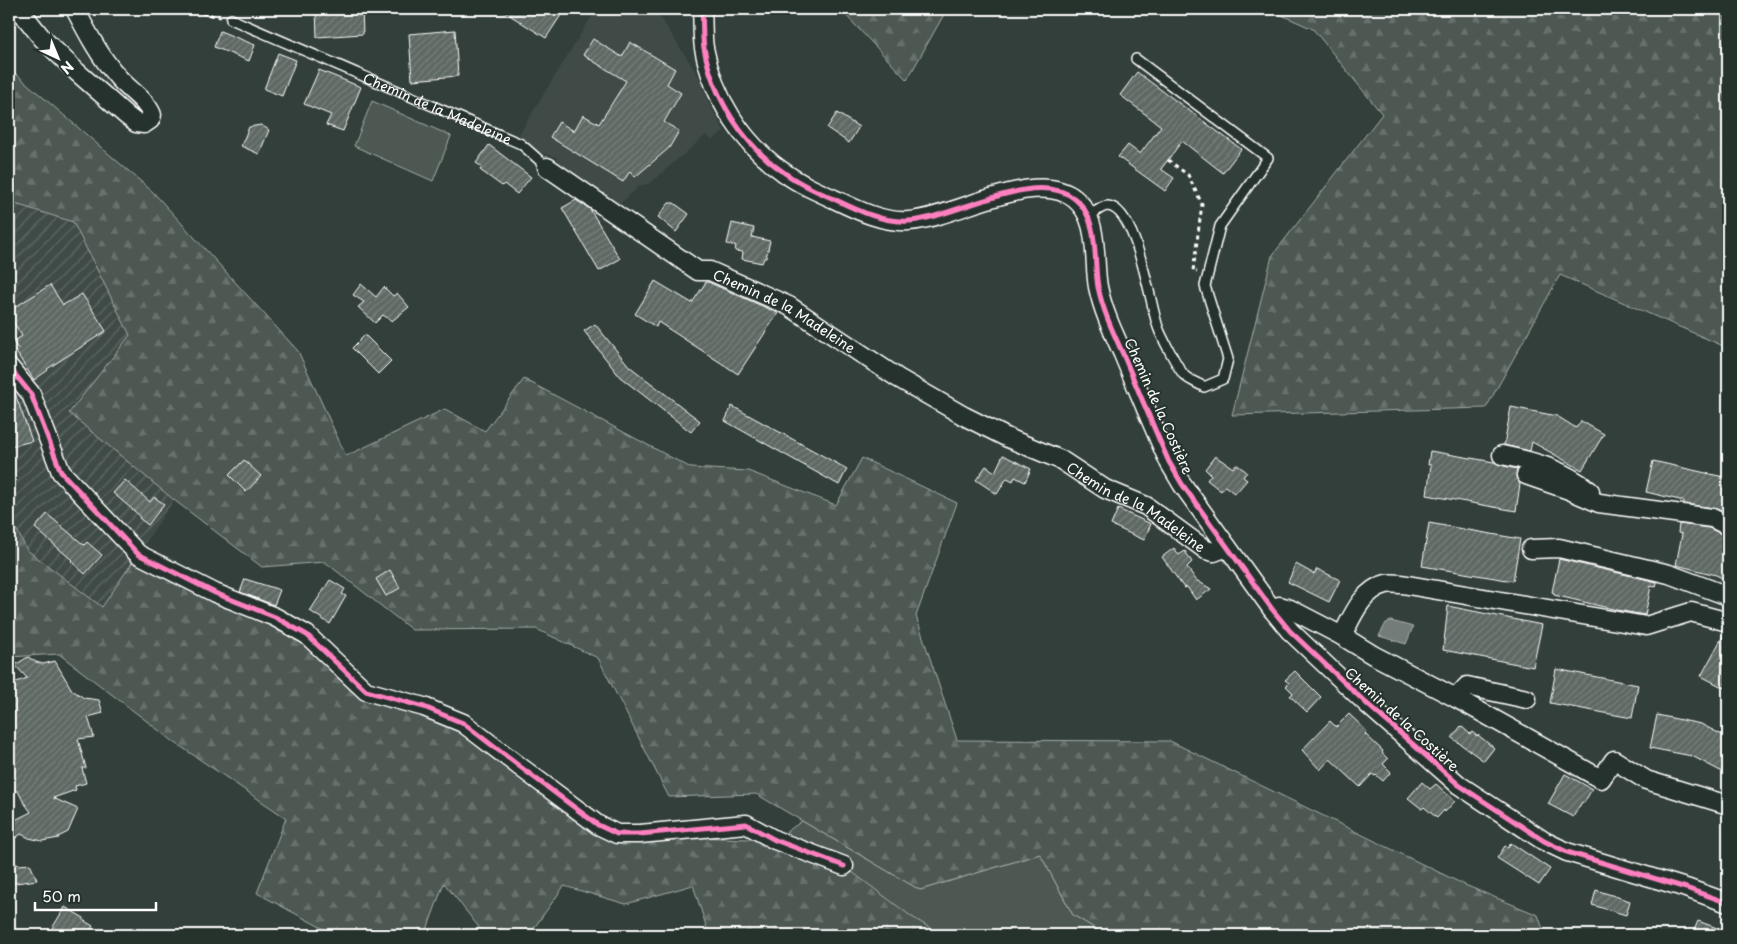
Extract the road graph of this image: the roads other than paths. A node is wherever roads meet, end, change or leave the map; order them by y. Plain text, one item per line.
1 (19, 9) edge
2 (75, 9) edge
3 (702, 9) edge
4 (231, 19) road end
5 (1136, 59) dead end
6 (547, 167) joint
7 (1089, 217) junction
8 (9, 368) edge
9 (1502, 455) dead end
10 (1526, 476) dead end
11 (1599, 503) junction
12 (1728, 526) edge
13 (1227, 546) junction
14 (1531, 549) dead end
15 (1728, 596) edge
16 (1272, 609) junction
17 (1728, 622) edge
18 (1342, 636) junction
19 (1456, 698) junction
20 (1527, 699) dead end
21 (1728, 805) edge
22 (844, 866) dead end
23 (1728, 903) edge

1 - 2 street
3 - 7 street, Chemin de la Costière
4 - 6 lane, Chemin de la Madeleine
5 - 7 lane
6 - 13 street, Chemin de la Madeleine
7 - 13 street, Chemin de la Costière
8 - 22 street
9 - 11 street
10 - 11 street
11 - 12 street
13 - 16 street, Chemin de la Costière
14 - 15 street
16 - 18 street
16 - 23 street, Chemin de la Costière
17 - 18 street
18 - 19 street
19 - 20 street
19 - 21 street

